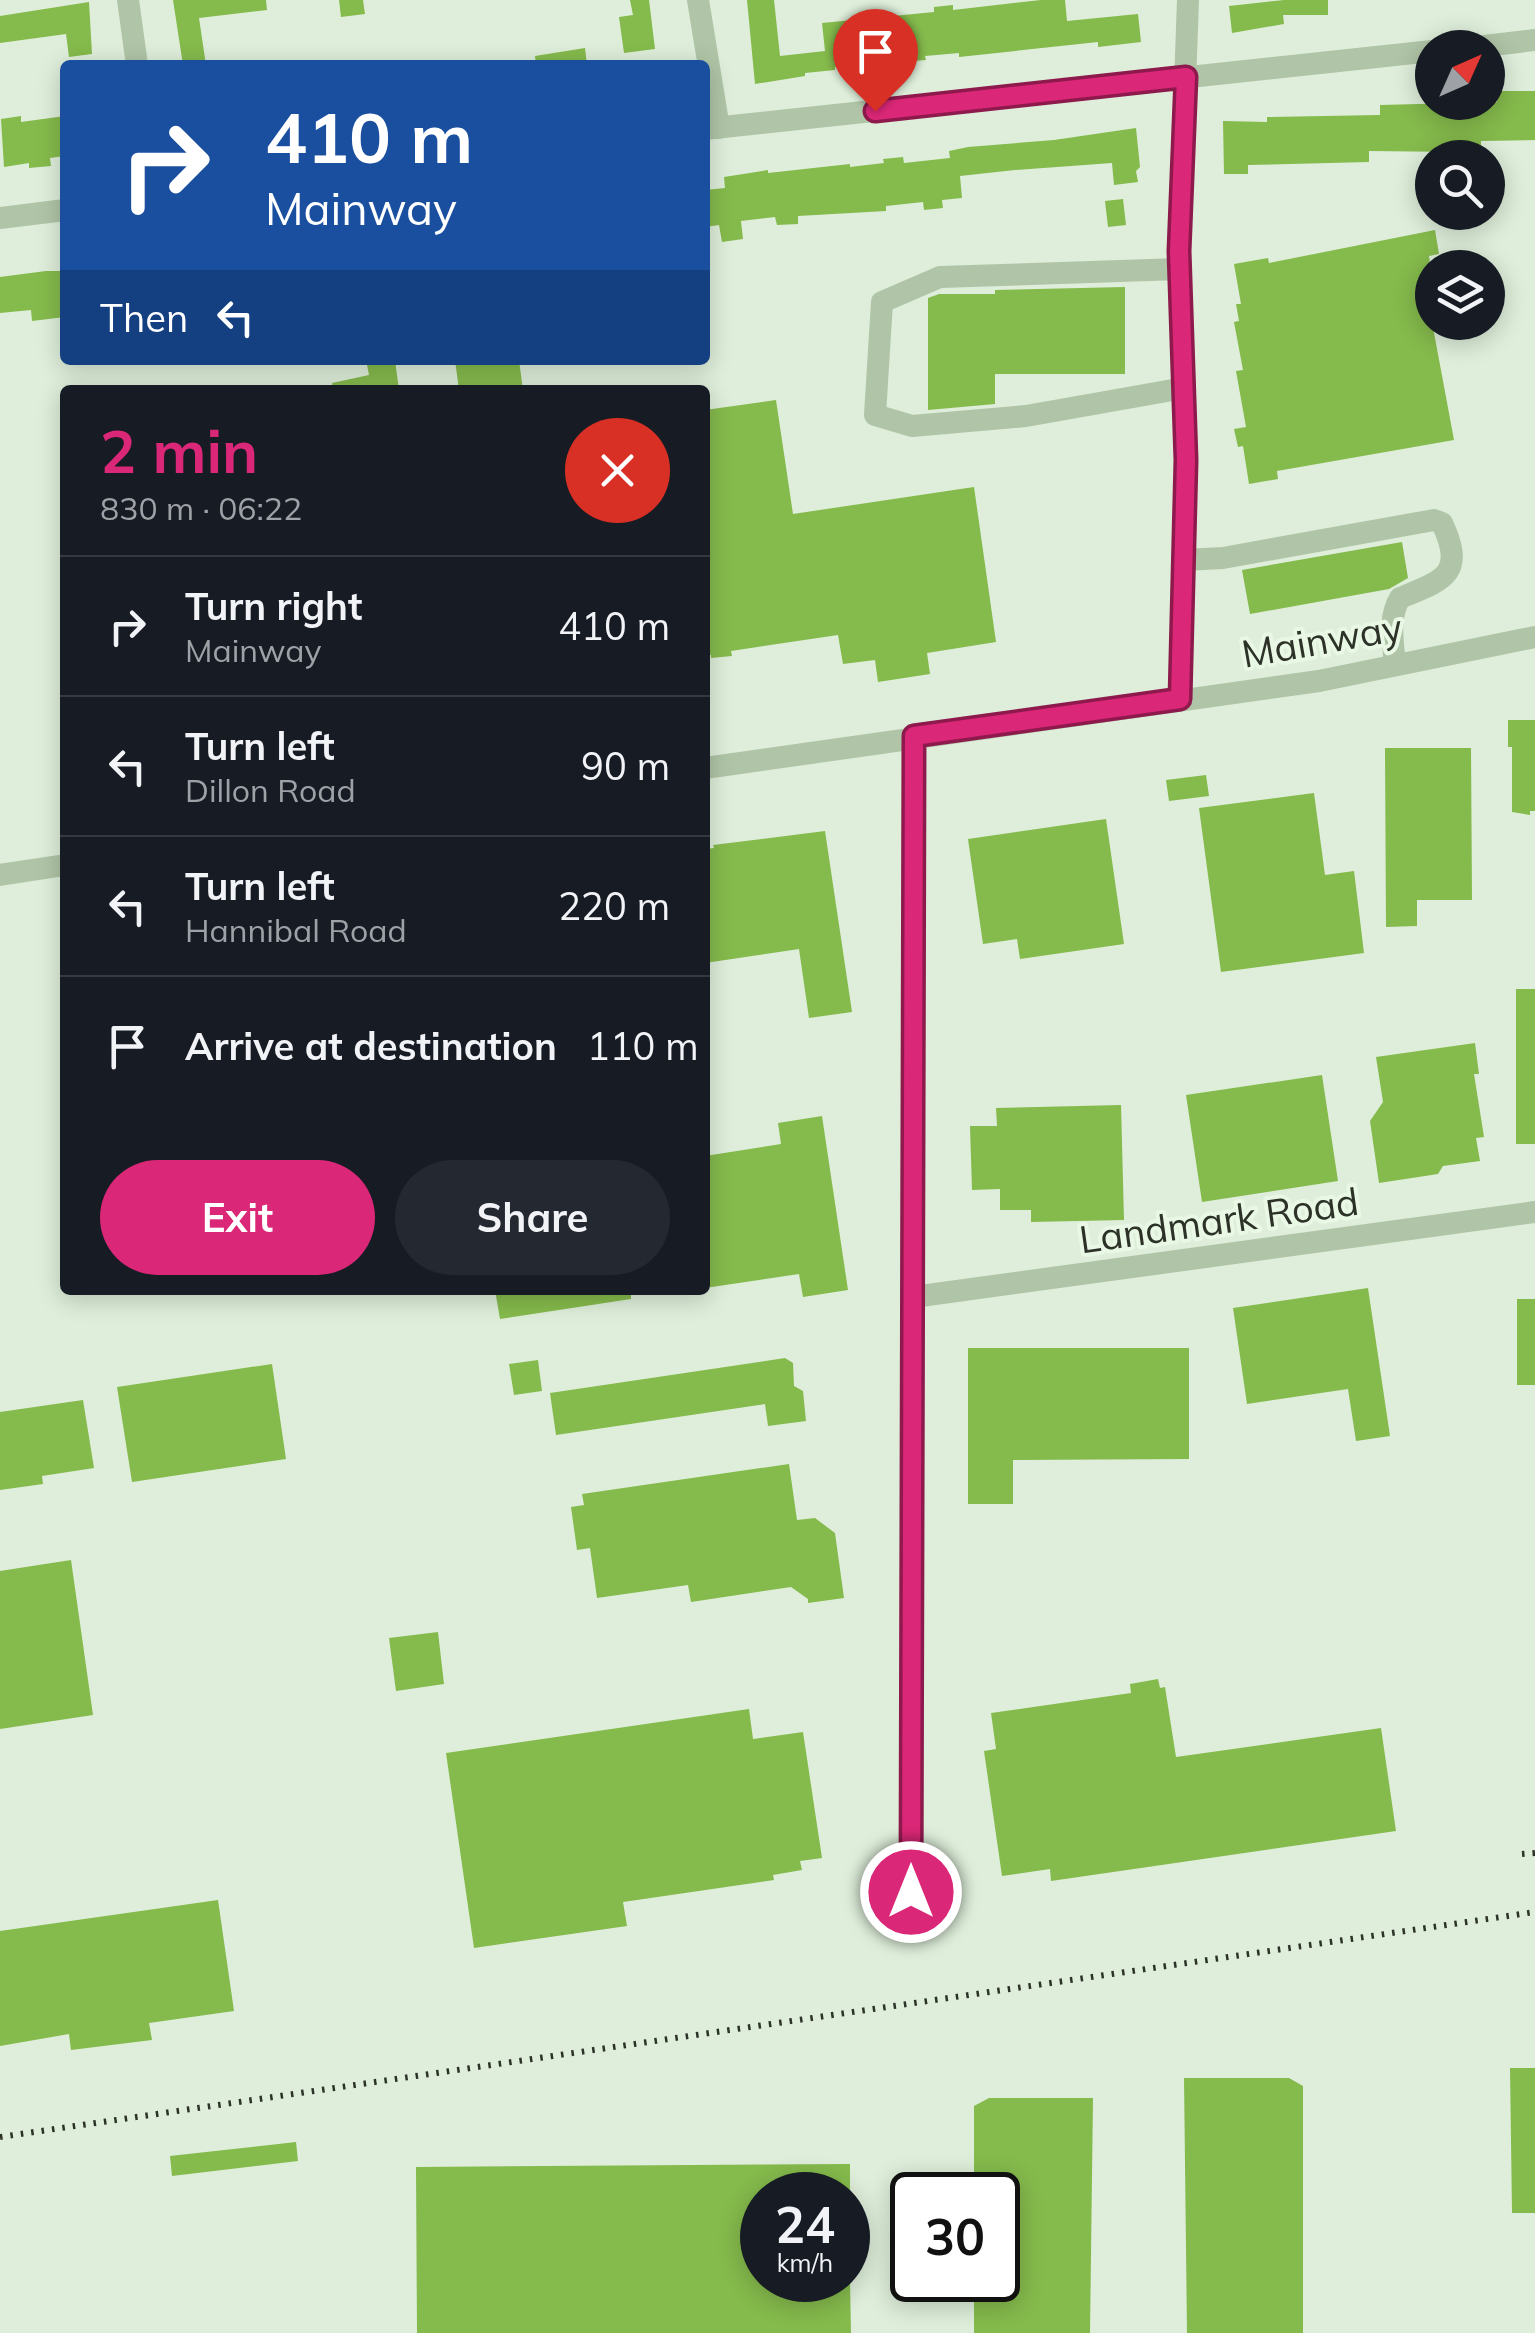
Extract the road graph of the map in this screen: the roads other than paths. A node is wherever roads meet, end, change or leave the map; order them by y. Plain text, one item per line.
1 (128, 0) edge
2 (698, 0) edge
3 (1188, 0) edge
4 (1535, 40) edge
5 (1505, 44) edge
6 (1415, 53) edge
7 (136, 60) edge
8 (705, 60) edge
9 (1186, 77) junction
10 (712, 128) edge
11 (60, 211) edge
12 (0, 218) edge
13 (1180, 270) junction
14 (1184, 388) junction
15 (1184, 560) junction
16 (1535, 638) edge
17 (1394, 665) junction
18 (1180, 699) junction
19 (914, 736) junction
20 (710, 767) edge
21 (60, 866) edge
22 (0, 875) edge
23 (1535, 1212) edge
24 (914, 1297) junction
25 (911, 1892) dead end

1 - 7 street
2 - 8 street
3 - 9 street
4 - 5 street
6 - 9 street
9 - 10 street
9 - 13 street
11 - 12 street
13 - 14 street
13 - 14 street
14 - 15 street
15 - 17 street
15 - 18 street
16 - 17 street, Mainway
17 - 18 street, Mainway
18 - 19 street, Mainway
19 - 20 street, Mainway
19 - 24 street
21 - 22 street
23 - 24 street, Landmark Road
24 - 25 street

